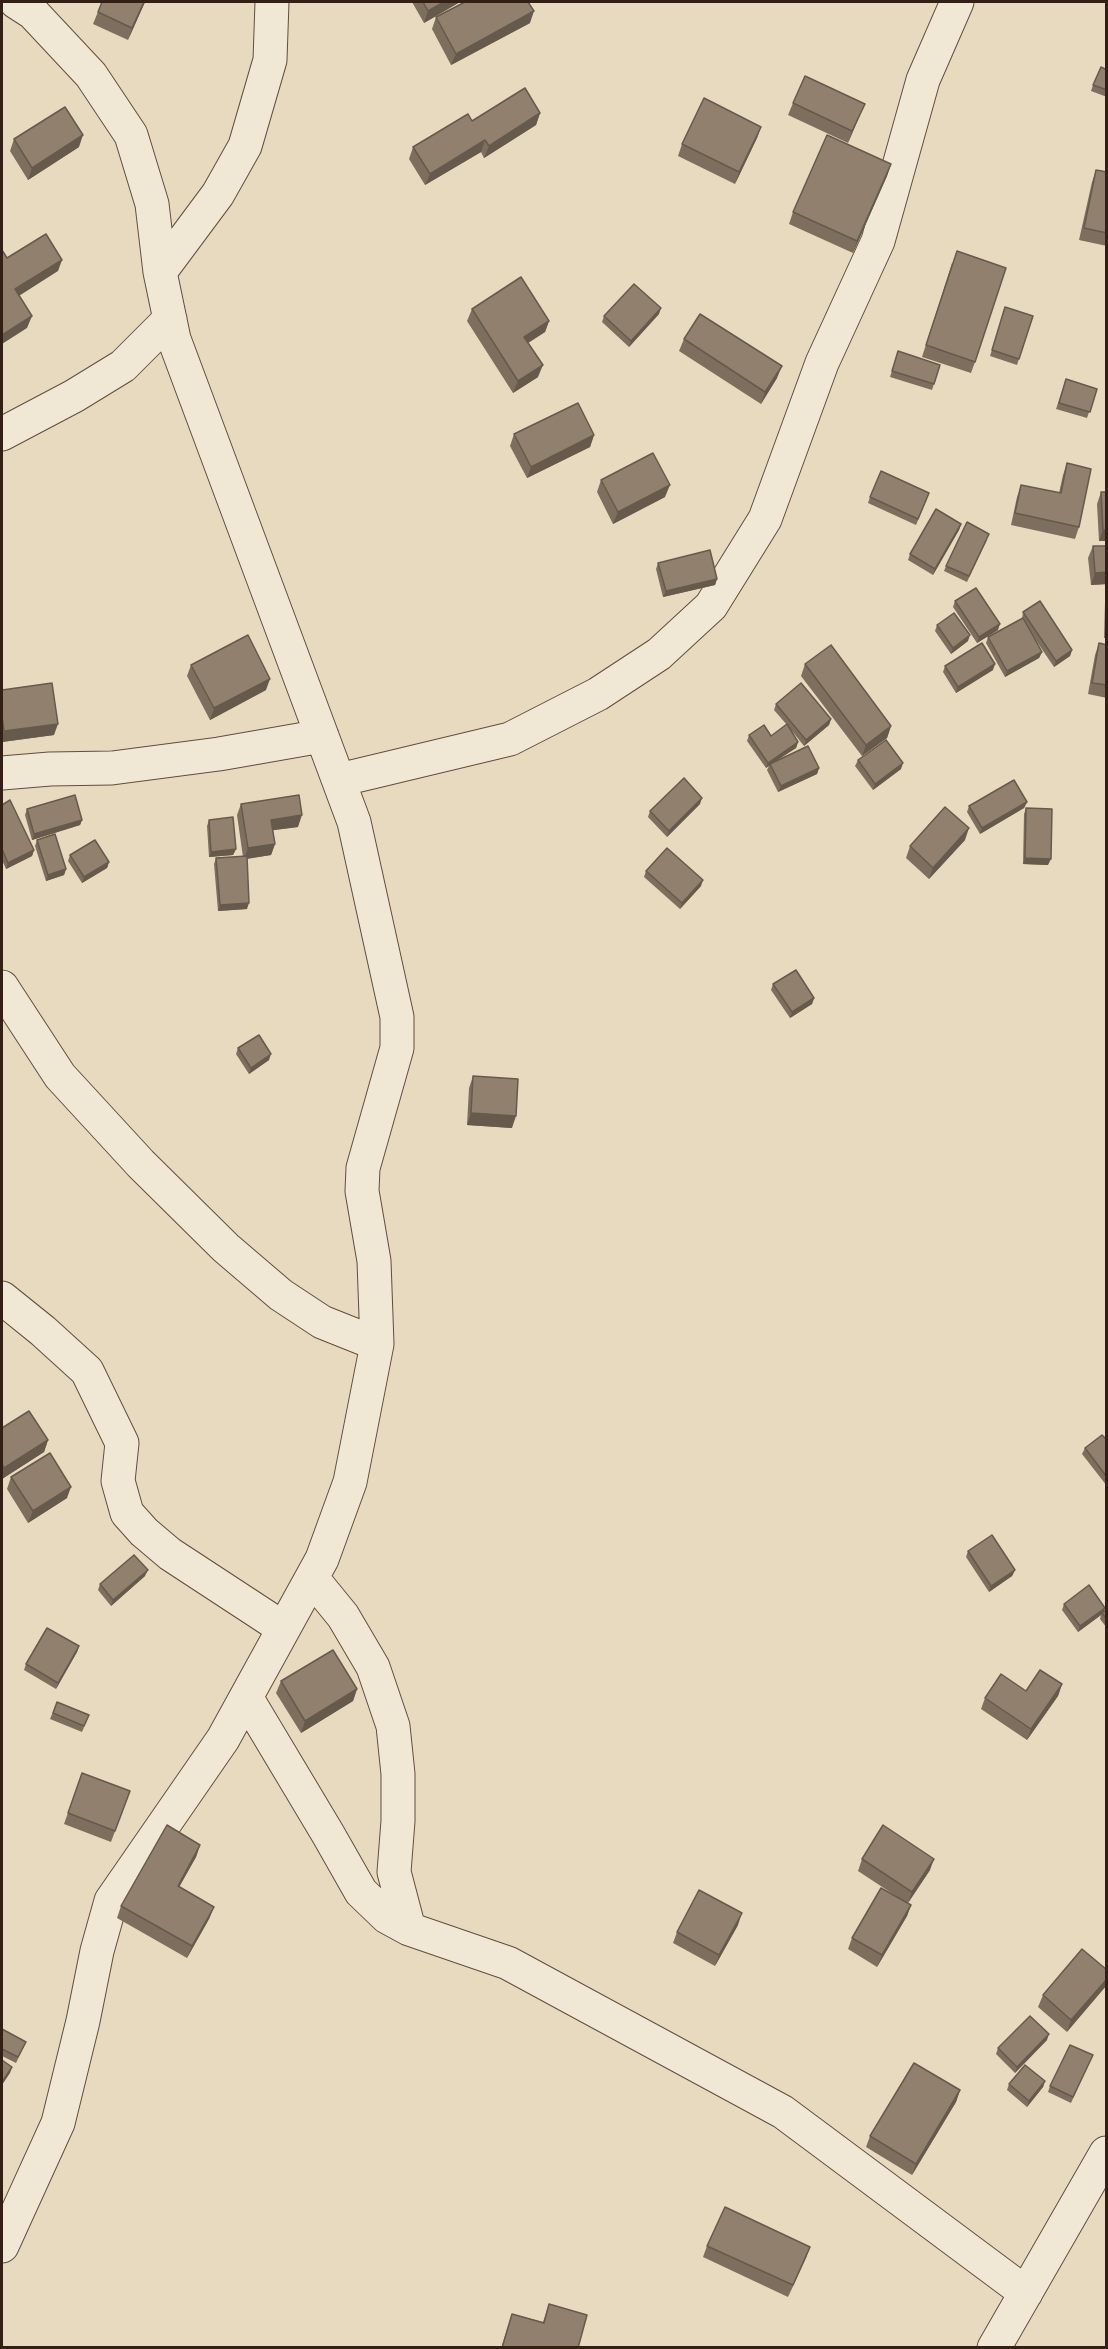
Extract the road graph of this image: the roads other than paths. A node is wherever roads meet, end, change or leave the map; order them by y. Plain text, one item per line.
1 (18, 2) edge
2 (272, 2) edge
3 (957, 2) edge
4 (160, 272) junction
5 (170, 319) junction
6 (2, 434) edge
7 (322, 736) junction
8 (2, 773) edge
9 (339, 780) junction
10 (2, 987) edge
11 (2, 1298) edge
12 (377, 1344) junction
13 (312, 1578) junction
14 (284, 1628) junction
15 (246, 1697) junction
16 (409, 1929) junction
17 (1107, 2153) edge
18 (2, 2246) edge
19 (1026, 2293) junction
20 (994, 2348) edge

1 - 4 street
2 - 4 street
3 - 9 street
4 - 5 street
5 - 6 street
5 - 7 street
7 - 8 street
7 - 9 street
9 - 12 street
10 - 12 street
11 - 14 street
12 - 13 street
13 - 14 street
13 - 16 street
14 - 15 street
15 - 16 street
15 - 18 street
16 - 19 street
17 - 19 street
19 - 20 street

